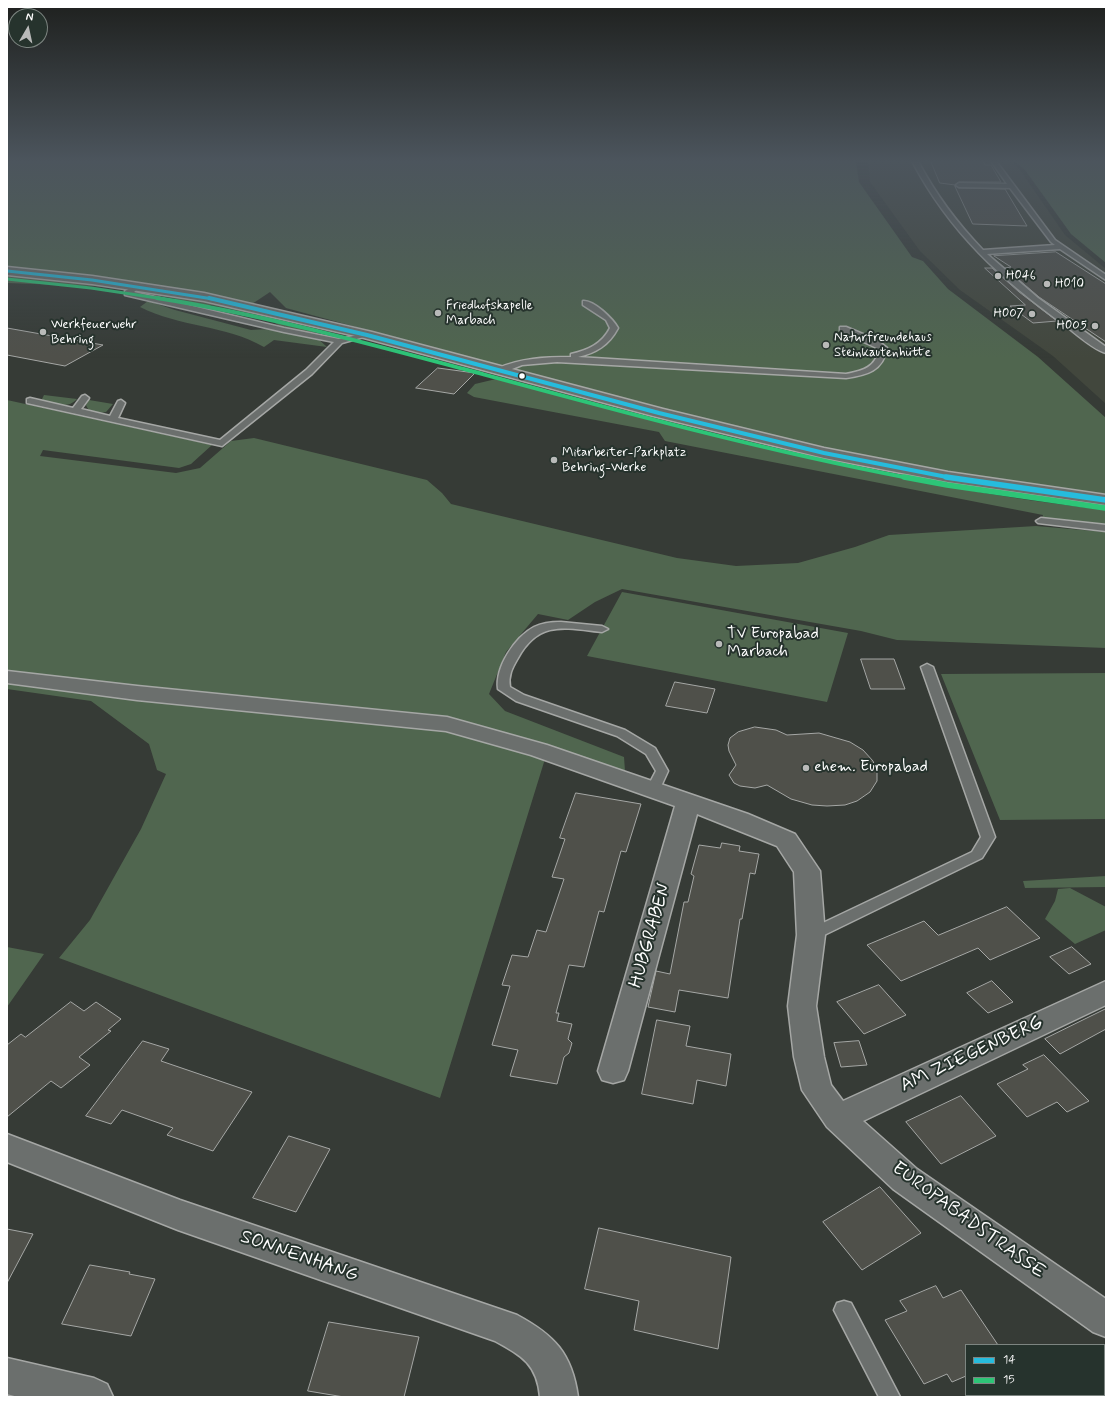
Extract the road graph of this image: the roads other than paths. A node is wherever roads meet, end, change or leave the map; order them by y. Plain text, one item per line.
1 (960, 227) edge
2 (1040, 227) edge
3 (1061, 247) junction
4 (981, 252) junction
5 (7, 271) edge
6 (1106, 278) edge
7 (138, 286) junction
8 (586, 303) dead end
9 (843, 329) dead end
10 (367, 335) junction
11 (339, 341) junction
12 (1106, 351) edge
13 (561, 360) junction
14 (499, 371) junction
15 (85, 398) dead end
16 (30, 401) dead end
17 (121, 403) dead end
18 (75, 411) junction
19 (113, 419) junction
20 (1106, 500) edge
21 (1041, 521) dead end
22 (1106, 528) edge
23 (602, 629) dead end
24 (927, 667) dead end
25 (7, 677) edge
26 (653, 790) junction
27 (688, 802) junction
28 (811, 936) junction
29 (1106, 992) edge
30 (613, 1071) dead end
31 (838, 1118) junction
32 (7, 1148) edge
33 (844, 1310) dead end
34 (1106, 1320) edge
35 (7, 1376) edge
36 (94, 1397) edge
37 (559, 1397) edge
38 (890, 1397) edge

1 - 4 lane
2 - 3 lane
3 - 4 lane
3 - 6 lane
4 - 12 lane
5 - 7 street
7 - 10 street
7 - 11 lane
8 - 13 lane
9 - 13 lane
10 - 11 lane
10 - 14 street
11 - 19 lane
13 - 14 lane
14 - 20 street
15 - 18 lane
16 - 18 lane
17 - 19 lane
18 - 19 lane
21 - 22 lane
23 - 26 lane
24 - 28 lane
25 - 26 street, EUROPABADSTRASSE
26 - 27 street, EUROPABADSTRASSE
27 - 28 street, EUROPABADSTRASSE
27 - 30 street, HUBGRABEN
28 - 31 street, EUROPABADSTRASSE
29 - 31 street, AM ZIEGENBERG
31 - 34 street, EUROPABADSTRASSE
32 - 37 street, SONNENHANG
33 - 38 lane
35 - 36 street

